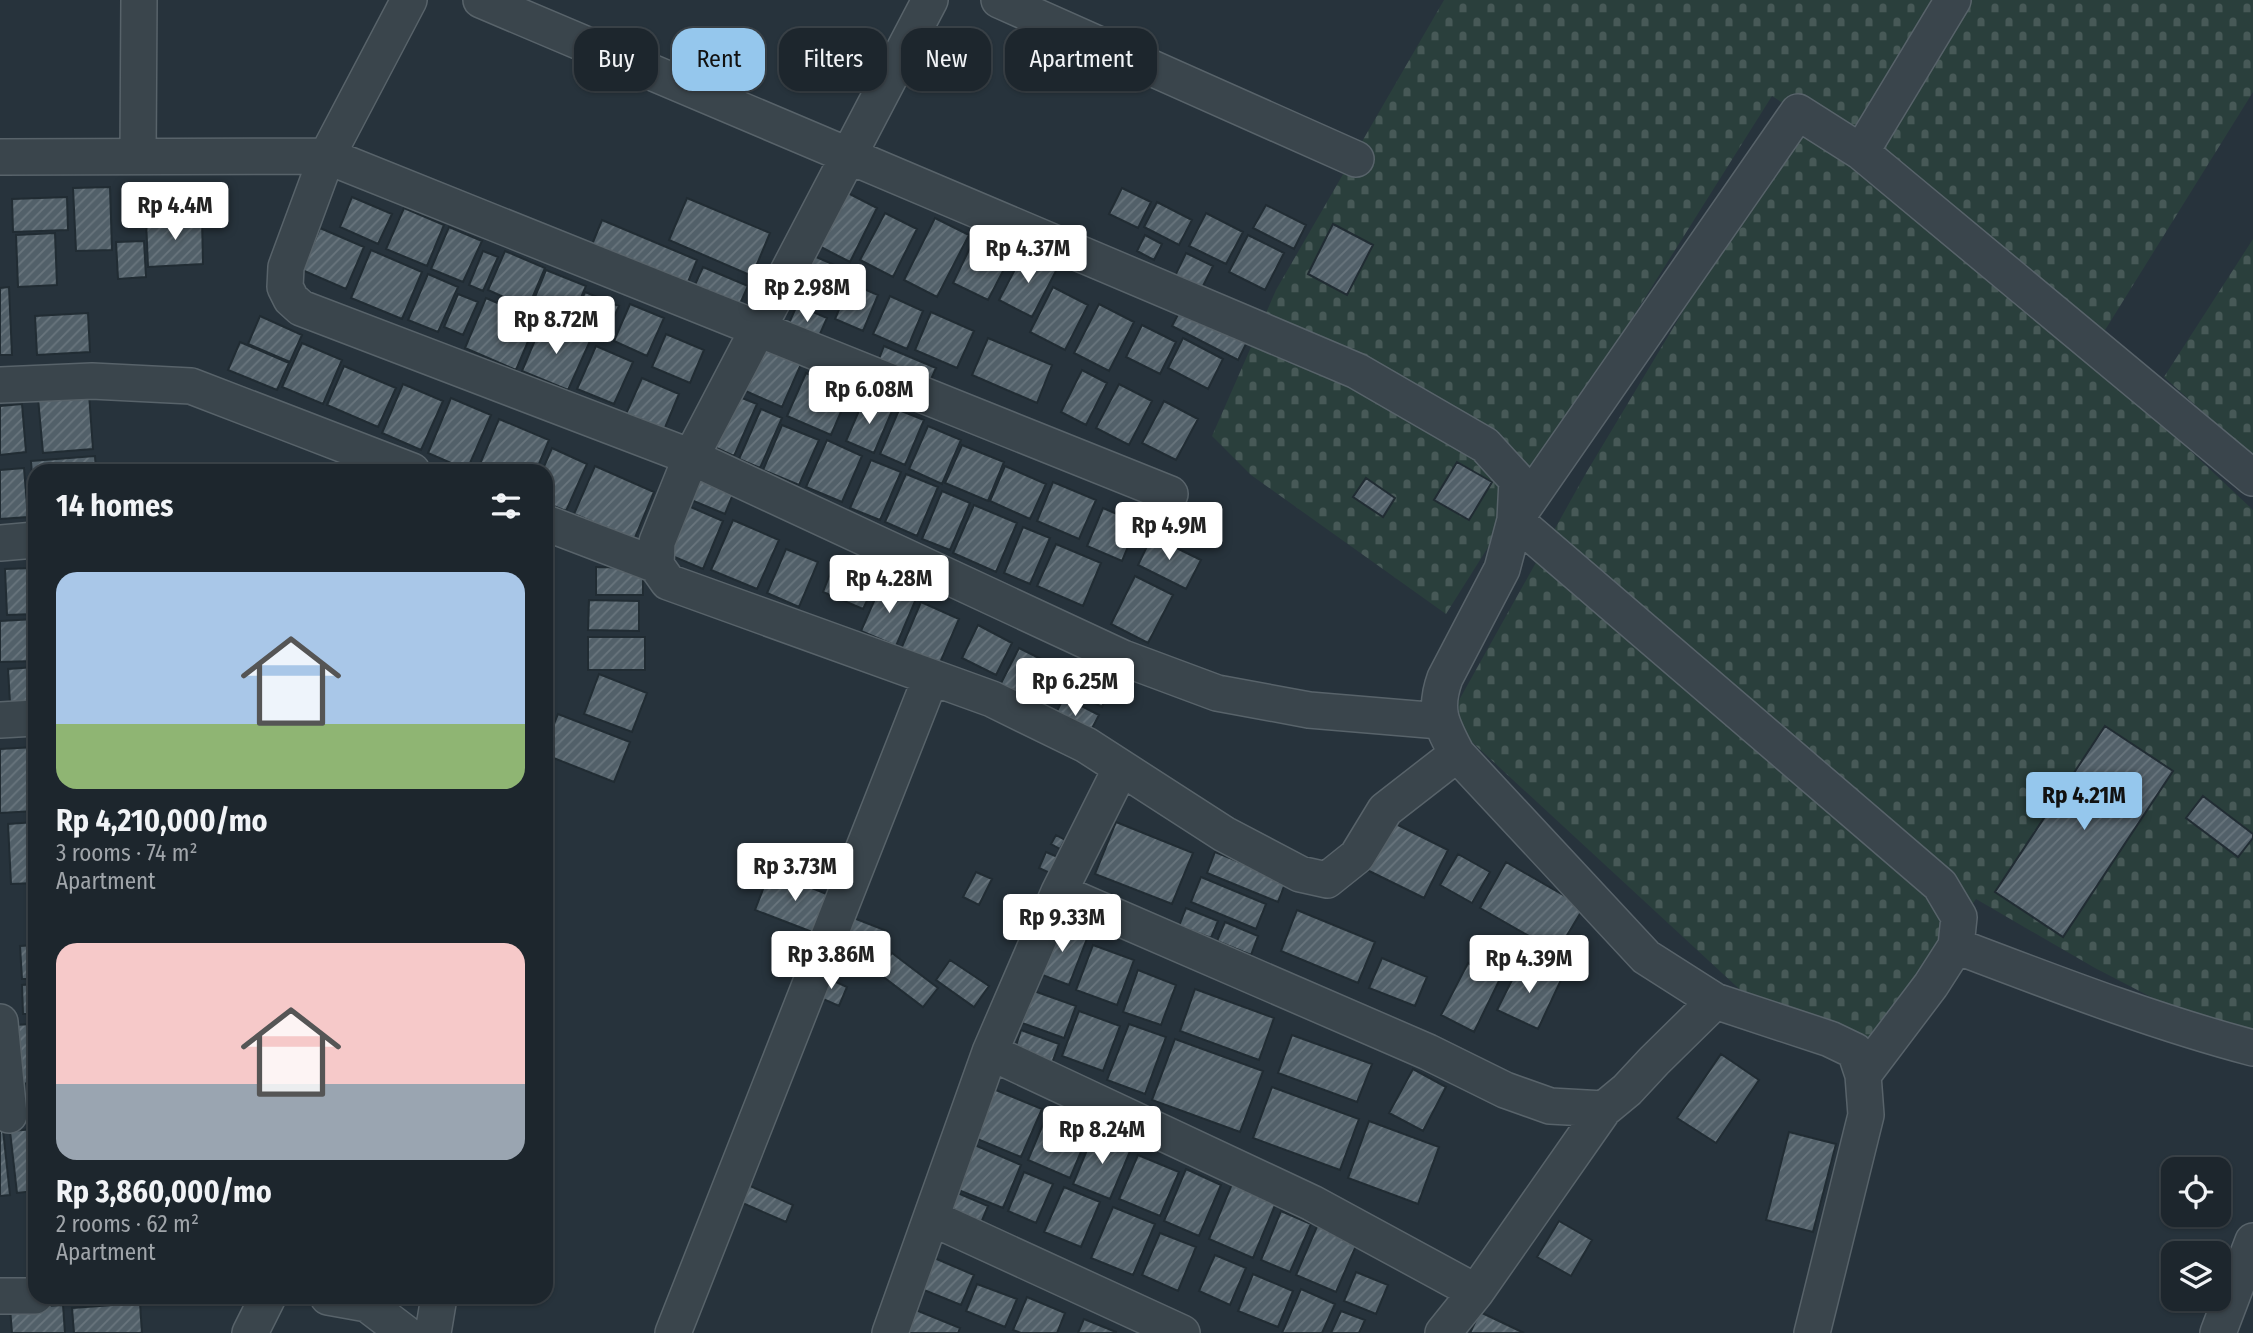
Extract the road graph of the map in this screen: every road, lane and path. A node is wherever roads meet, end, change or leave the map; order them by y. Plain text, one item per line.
1 (139, 0) edge
2 (409, 0) edge
3 (481, 0) edge
4 (930, 0) edge
5 (999, 0) edge
6 (1953, 0) edge
7 (1861, 152) junction
8 (849, 155) junction
9 (138, 156) junction
10 (327, 156) junction
11 (0, 157) edge
12 (1356, 159) dead end
13 (758, 329) junction
14 (0, 385) edge
15 (691, 457) junction
16 (394, 464) edge
17 (2253, 478) edge
18 (1170, 494) dead end
19 (1515, 520) junction
20 (553, 526) edge
21 (28, 541) edge
22 (0, 543) edge
23 (656, 565) junction
24 (930, 677) junction
25 (28, 718) edge
26 (0, 720) edge
27 (1440, 721) junction
28 (1457, 754) junction
29 (1121, 768) junction
30 (1059, 892) junction
31 (1956, 946) junction
32 (1715, 1001) junction
33 (0, 1022) edge
34 (2253, 1048) edge
35 (990, 1052) junction
36 (1863, 1075) junction
37 (1604, 1109) junction
38 (15, 1115) edge
39 (932, 1218) junction
40 (2253, 1241) edge
41 (1476, 1292) junction
42 (0, 1296) edge
43 (28, 1296) edge
44 (264, 1304) edge
45 (367, 1304) edge
46 (438, 1304) edge
47 (250, 1333) edge
48 (405, 1333) edge
49 (433, 1333) edge
50 (673, 1333) edge
51 (890, 1333) edge
52 (1182, 1333) edge
53 (1443, 1333) edge
54 (1812, 1333) edge
55 (2218, 1333) edge

1 - 9 street
2 - 10 street
3 - 8 street
4 - 8 street
5 - 12 street
6 - 7 street
7 - 17 street
7 - 19 street
8 - 13 street
8 - 19 street
9 - 10 street
9 - 11 street
10 - 13 street
10 - 15 street
13 - 15 street
13 - 18 street
14 - 16 street
15 - 23 street
15 - 27 street
19 - 27 street
19 - 31 street
20 - 23 street
21 - 22 street
23 - 24 street
24 - 29 street
24 - 50 street
25 - 26 street
27 - 28 street
28 - 29 street
28 - 32 street
29 - 30 street
30 - 35 street
30 - 37 street
31 - 34 street
31 - 36 street
32 - 36 street
32 - 37 street
33 - 38 street
35 - 39 street
35 - 41 street
36 - 54 street
37 - 41 street
39 - 51 street
39 - 52 street
40 - 55 street
41 - 53 street
42 - 43 street
44 - 47 street
45 - 48 street
46 - 49 street

